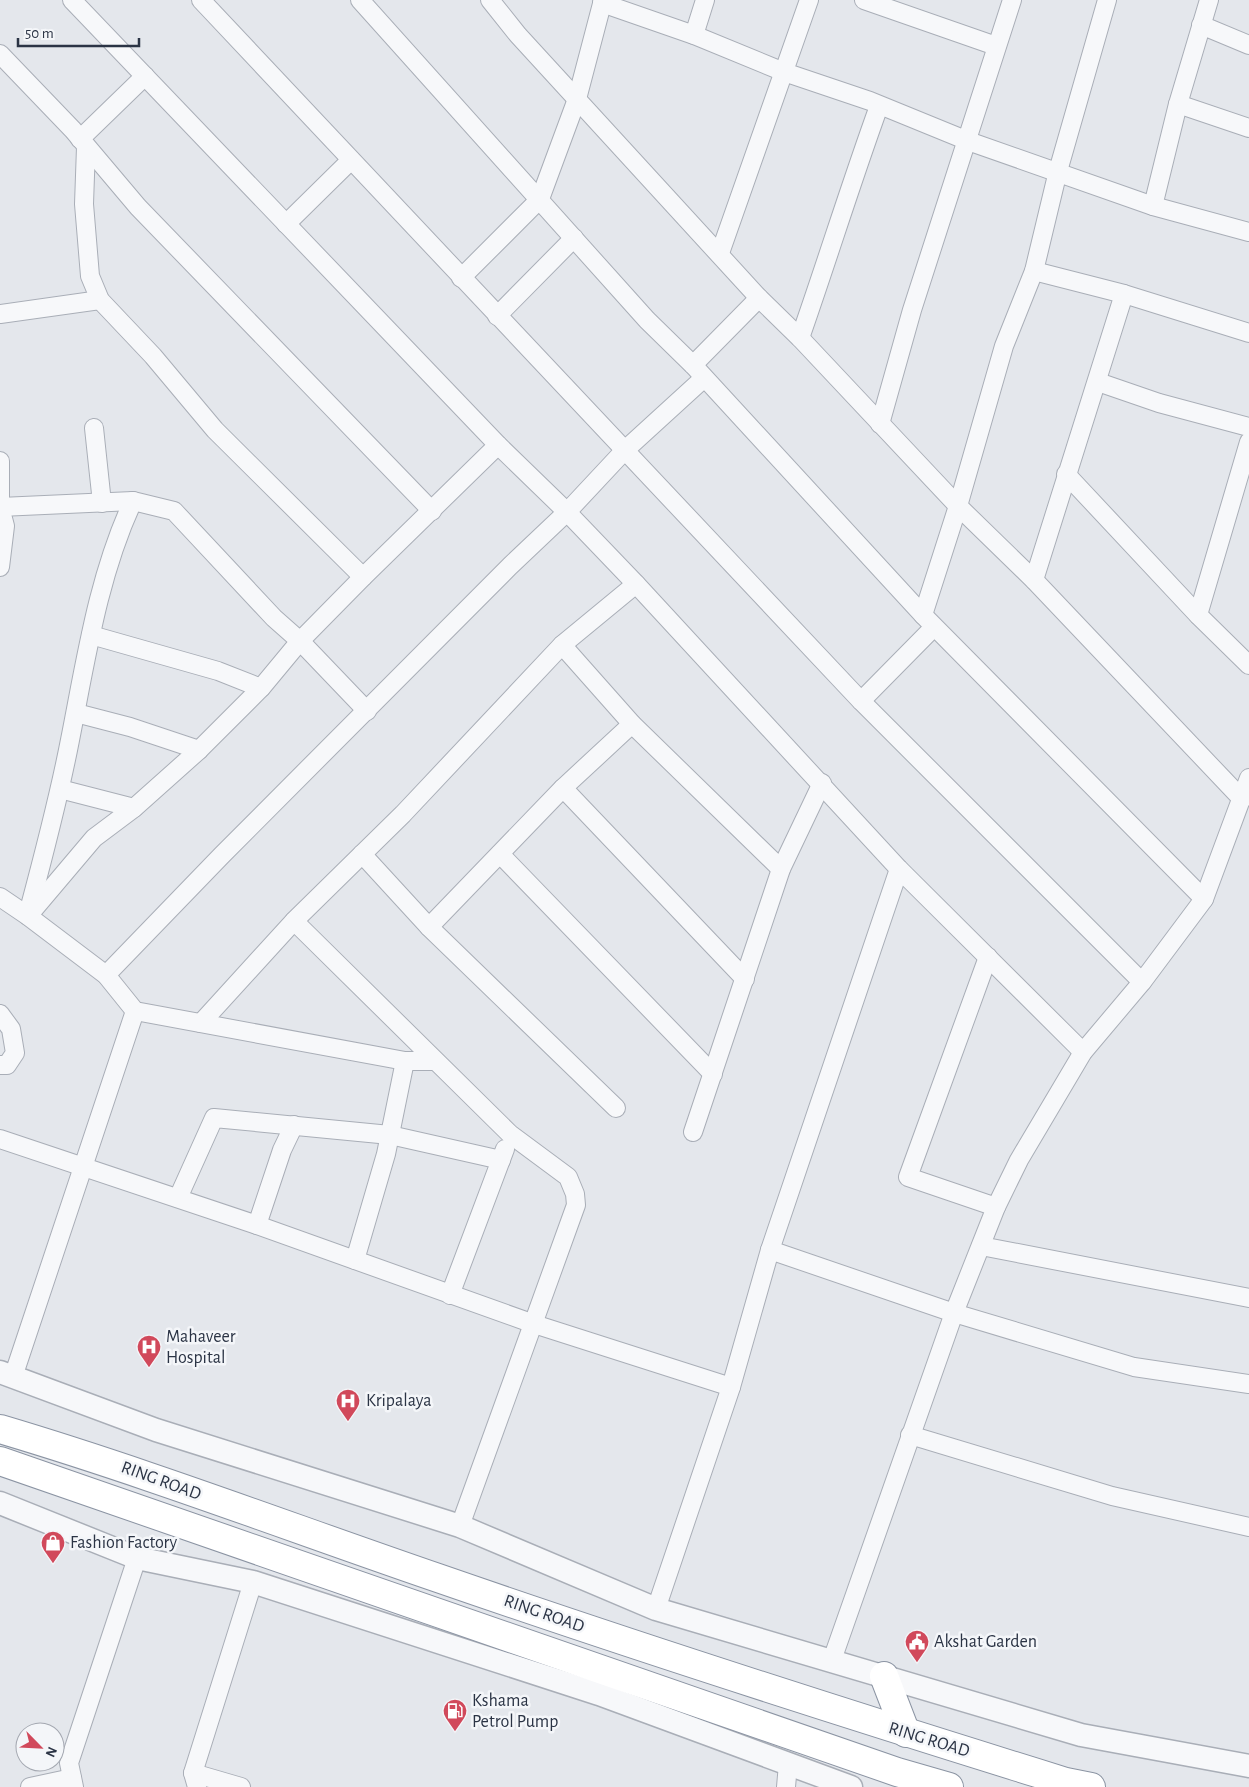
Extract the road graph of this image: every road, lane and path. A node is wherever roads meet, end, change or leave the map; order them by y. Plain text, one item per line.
1 (72, 0) edge
2 (201, 0) edge
3 (360, 0) edge
4 (706, 0) edge
5 (809, 0) edge
6 (864, 0) edge
7 (1012, 0) edge
8 (1107, 0) edge
9 (1209, 0) edge
10 (602, 2) edge
11 (498, 4) edge
12 (1201, 25) junction
13 (694, 35) junction
14 (1249, 45) edge
15 (996, 46) junction
16 (0, 54) edge
17 (784, 72) junction
18 (145, 76) junction
19 (577, 99) junction
20 (1178, 104) junction
21 (879, 106) junction
22 (1249, 128) edge
23 (968, 141) junction
24 (83, 143) junction
25 (351, 160) junction
26 (1058, 171) junction
27 (540, 199) junction
28 (1153, 206) junction
29 (286, 224) junction
30 (1249, 232) edge
31 (574, 238) junction
32 (720, 253) junction
33 (1034, 271) junction
34 (461, 278) junction
35 (1124, 294) junction
36 (759, 298) junction
37 (100, 300) junction
38 (0, 314) edge
39 (497, 316) junction
40 (1249, 333) edge
41 (800, 338) junction
42 (698, 372) junction
43 (1098, 382) junction
44 (880, 424) junction
45 (1249, 427) edge
46 (94, 428) dead end
47 (1249, 442) edge
48 (498, 445) junction
49 (624, 451) junction
50 (0, 461) edge
51 (1066, 474) junction
52 (133, 501) junction
53 (102, 503) junction
54 (958, 506) junction
55 (0, 507) edge
56 (432, 511) junction
57 (567, 512) junction
58 (0, 567) edge
59 (362, 577) junction
60 (1034, 580) junction
61 (636, 584) junction
62 (1198, 615) junction
63 (929, 621) junction
64 (91, 635) junction
65 (300, 641) junction
66 (562, 646) junction
67 (1249, 665) edge
68 (261, 688) junction
69 (861, 701) junction
70 (367, 711) junction
71 (76, 713) junction
72 (632, 724) junction
73 (199, 750) junction
74 (1249, 778) edge
75 (822, 783) junction
76 (563, 788) junction
77 (60, 789) junction
78 (1242, 799) junction
79 (134, 808) junction
80 (362, 854) junction
81 (500, 854) junction
82 (780, 869) junction
83 (899, 869) junction
84 (0, 897) edge
85 (1204, 899) junction
86 (28, 916) junction
87 (294, 920) junction
88 (429, 927) junction
89 (988, 957) junction
90 (106, 975) junction
91 (745, 979) junction
92 (1142, 982) junction
93 (135, 1012) junction
94 (0, 1014) edge
95 (202, 1023) junction
96 (1084, 1052) junction
97 (406, 1061) junction
98 (434, 1061) junction
99 (0, 1065) edge
100 (713, 1074) junction
101 (616, 1108) dead end
102 (294, 1125) junction
103 (694, 1132) dead end
104 (510, 1134) junction
105 (390, 1136) junction
106 (0, 1139) edge
107 (501, 1160) junction
108 (83, 1165) junction
109 (178, 1198) junction
110 (996, 1207) junction
111 (257, 1225) junction
112 (981, 1246) junction
113 (770, 1250) junction
114 (355, 1260) junction
115 (450, 1295) junction
116 (1249, 1298) edge
117 (954, 1313) junction
118 (534, 1324) junction
119 (6, 1374) edge
120 (1249, 1384) edge
121 (731, 1387) junction
122 (0, 1429) edge
123 (910, 1435) junction
124 (0, 1460) edge
125 (0, 1503) edge
126 (1248, 1523) edge
127 (460, 1526) junction
128 (137, 1558) junction
129 (253, 1582) junction
130 (656, 1609) junction
131 (832, 1660) junction
132 (884, 1676) junction
133 (906, 1733) junction
134 (788, 1764) junction
135 (1249, 1766) edge
136 (195, 1780) edge
137 (73, 1782) edge
138 (30, 1787) edge
139 (241, 1787) edge
140 (786, 1787) edge
141 (851, 1787) edge
142 (949, 1787) edge
143 (1091, 1787) edge

1 - 18 street
2 - 25 street
3 - 27 street
4 - 13 street
5 - 17 street
6 - 15 street
7 - 15 street
8 - 26 street
9 - 12 street
10 - 13 street
10 - 19 street
11 - 19 street
12 - 14 street
12 - 20 street
13 - 17 street
15 - 23 street
16 - 24 street
17 - 21 street
17 - 32 street
18 - 24 street
18 - 29 street
19 - 27 street
19 - 32 street
20 - 22 street
20 - 28 street
21 - 23 street
21 - 41 street
23 - 26 street
23 - 44 street
24 - 37 street
24 - 56 street
25 - 29 street
25 - 34 street
26 - 28 street
26 - 33 street
27 - 31 street
27 - 34 street
28 - 30 street
29 - 48 street
31 - 39 street
31 - 42 street
32 - 36 street
33 - 35 street
33 - 54 street
34 - 39 street
35 - 40 street
35 - 43 street
36 - 41 street
36 - 42 street
37 - 38 street
37 - 59 street
39 - 49 street
41 - 44 street
42 - 49 street
42 - 63 street
43 - 45 street
43 - 51 street
44 - 54 street
46 - 53 street
47 - 62 street
48 - 56 street
48 - 57 street
49 - 57 street
49 - 69 street
50 - 55 street
51 - 60 street
51 - 62 street
52 - 53 street
52 - 64 street
52 - 65 street
53 - 55 street
54 - 60 street
54 - 63 street
55 - 58 street
56 - 59 street
57 - 61 street
57 - 70 street
59 - 65 street
60 - 78 street
61 - 66 street
61 - 75 street
62 - 67 street
63 - 69 street
63 - 85 street
64 - 68 street
64 - 71 street
65 - 68 street
65 - 70 street
66 - 72 street
66 - 80 street
68 - 73 street
69 - 92 street
70 - 90 street
71 - 73 street
71 - 77 street
72 - 76 street
72 - 82 street
73 - 79 street
74 - 78 street
75 - 82 street
75 - 83 street
76 - 81 street
76 - 91 street
77 - 79 street
77 - 86 street
78 - 85 street
79 - 86 street
80 - 87 street
80 - 88 street
81 - 88 street
81 - 100 street
82 - 91 street
83 - 89 street
83 - 113 street
84 - 86 street
85 - 92 street
86 - 90 street
87 - 95 street
87 - 98 street
88 - 101 street
89 - 96 street
89 - 110 street
90 - 93 street
91 - 100 street
92 - 96 street
93 - 95 street
93 - 108 street
94 - 99 street
95 - 97 street
96 - 110 street
97 - 98 street
97 - 105 street
98 - 104 street
100 - 103 street
102 - 105 street
102 - 109 street
102 - 111 street
104 - 107 street
104 - 118 street
105 - 107 street
105 - 114 street
106 - 108 street
107 - 115 street
108 - 109 street
108 - 119 street
109 - 111 street
110 - 112 street
111 - 114 street
112 - 116 street
112 - 117 street
113 - 117 street
113 - 121 street
114 - 115 street
115 - 118 street
117 - 120 street
117 - 123 street
118 - 121 street
118 - 127 street
119 - 127 street
121 - 130 street
122 - 133 highway, RING ROAD
123 - 126 street
123 - 131 street
124 - 142 highway, RING ROAD
125 - 128 street
127 - 130 street
128 - 129 street
128 - 137 street
129 - 134 street
129 - 136 street
130 - 131 street
131 - 132 street
132 - 133 highway
132 - 135 street
133 - 143 highway, RING ROAD
134 - 140 street
134 - 141 street
136 - 139 street
137 - 138 street

